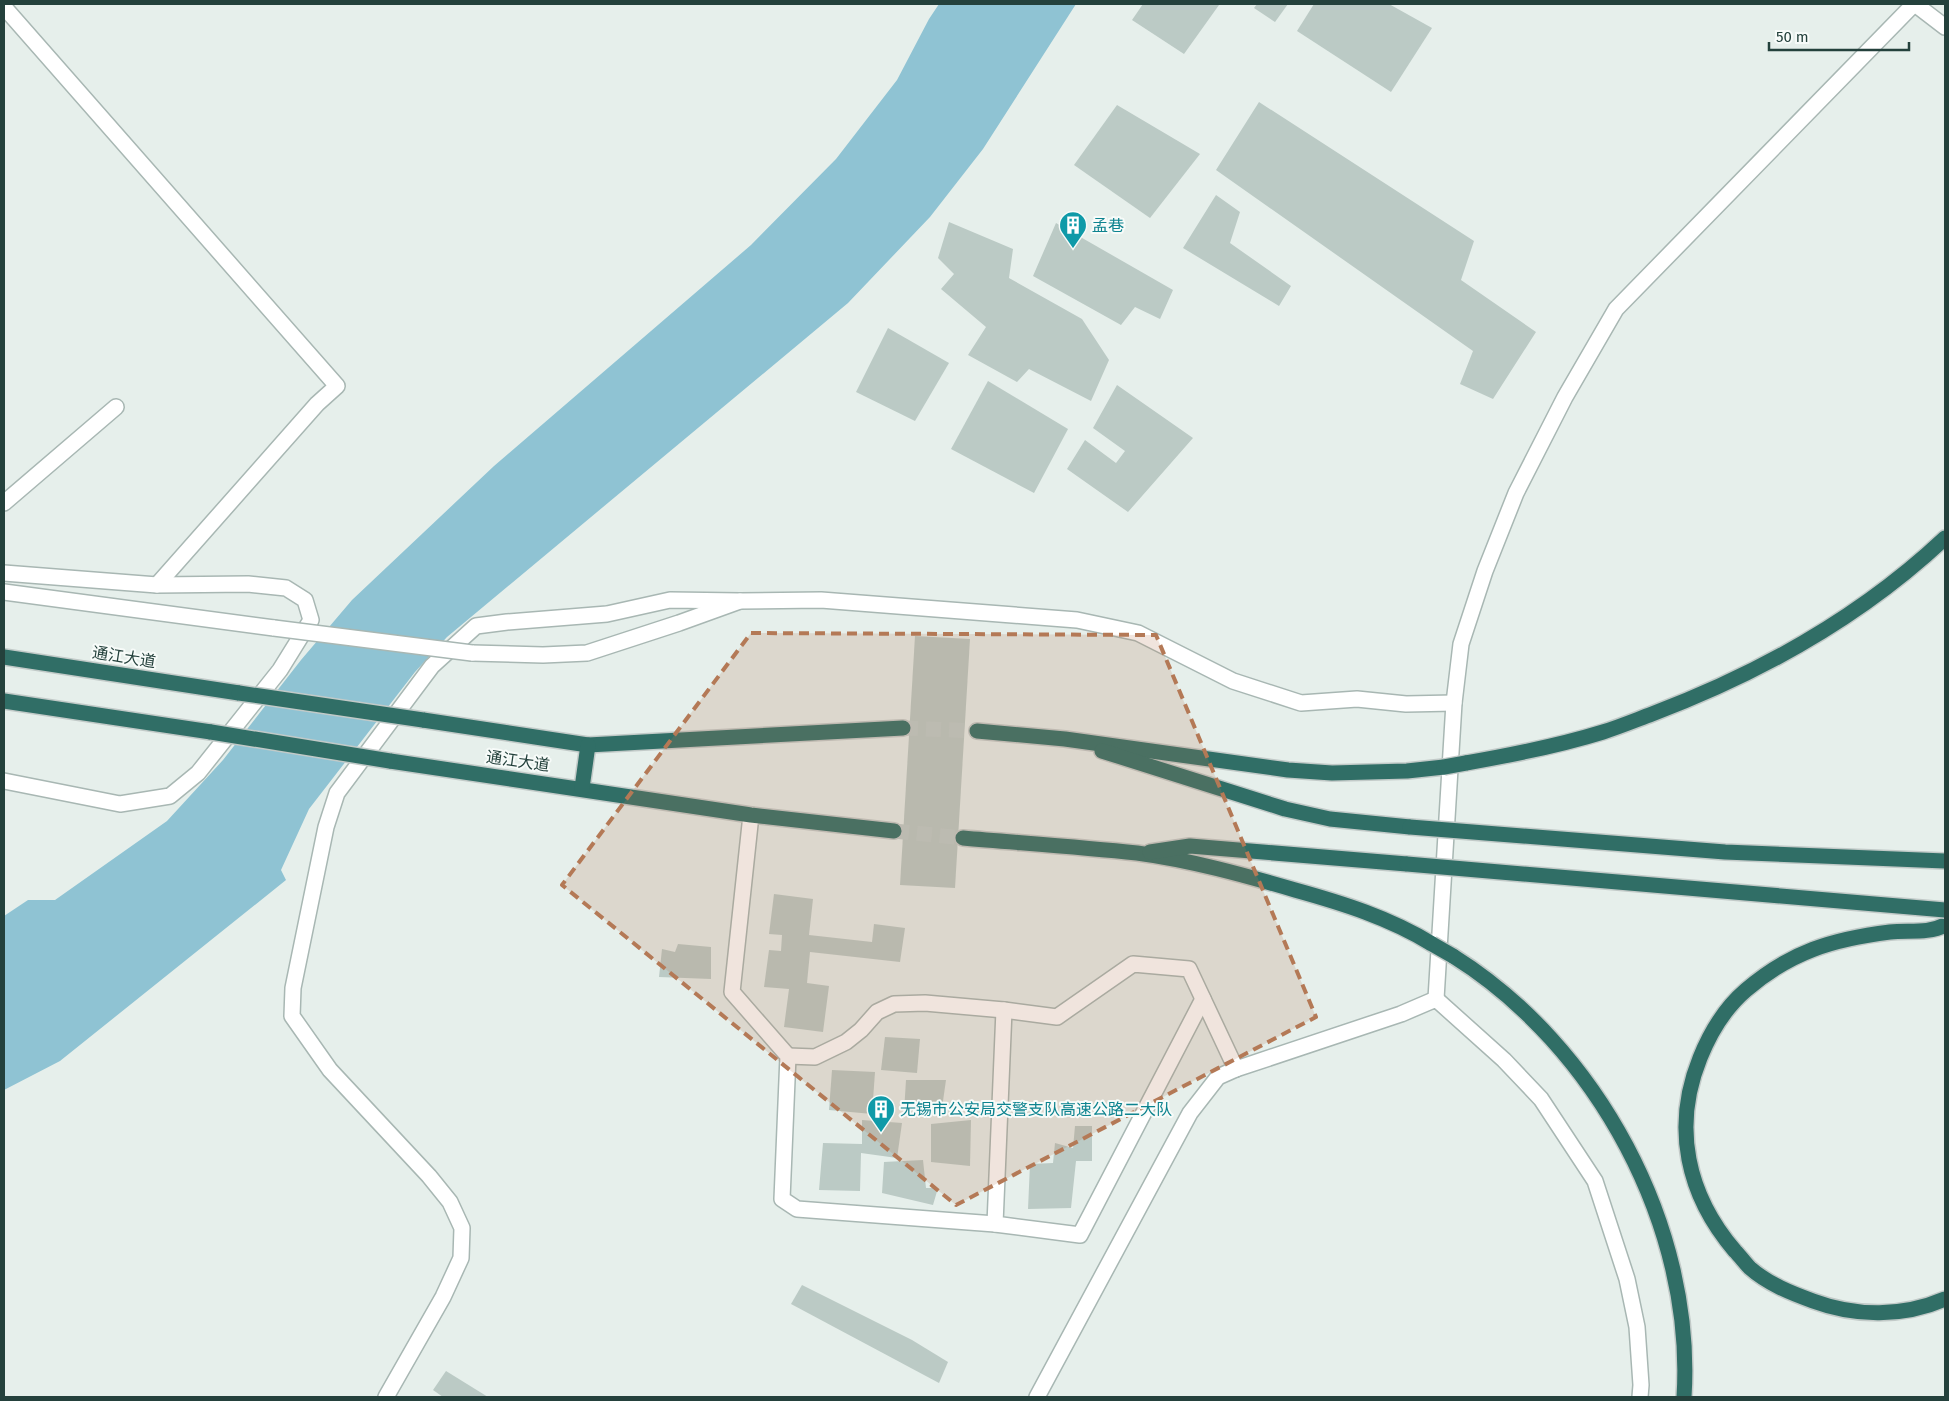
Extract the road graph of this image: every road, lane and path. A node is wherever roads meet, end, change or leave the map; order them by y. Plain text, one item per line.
1 (1915, 4) edge
2 (4, 7) edge
3 (1945, 27) edge
4 (116, 407) dead end
5 (4, 504) edge
6 (1945, 538) edge
7 (4, 573) edge
8 (157, 585) junction
9 (4, 592) edge
10 (740, 601) junction
11 (4, 657) edge
12 (4, 701) edge
13 (1454, 703) junction
14 (903, 728) tunnel mouth
15 (978, 731) tunnel mouth
16 (1065, 739) junction
17 (588, 745) junction
18 (4, 781) edge
19 (582, 788) junction
20 (751, 815) junction
21 (894, 831) tunnel mouth
22 (963, 838) tunnel mouth
23 (1138, 854) junction
24 (1945, 861) edge
25 (1945, 910) edge
26 (1945, 926) edge
27 (1203, 999) junction
28 (1436, 999) junction
29 (1004, 1010) junction
30 (788, 1056) junction
31 (1236, 1069) junction
32 (995, 1224) junction
33 (1945, 1299) edge
34 (386, 1397) edge
35 (1037, 1397) edge
36 (1640, 1397) edge
37 (1684, 1397) edge

1 - 3 street
1 - 13 street
2 - 8 street
4 - 5 street
6 - 16 highway, bridge
7 - 8 street
8 - 18 street
9 - 10 street, bridge
10 - 13 street
10 - 34 street
11 - 17 highway, 通江大道, bridge
12 - 19 highway, 通江大道, bridge
13 - 28 street
14 - 17 highway, 通江大道
15 - 16 highway
16 - 24 highway, bridge
17 - 19 highway
19 - 20 highway, 通江大道
20 - 21 highway, 通江大道
20 - 30 street
22 - 23 highway
23 - 25 highway, bridge
23 - 37 highway, bridge
26 - 33 highway
27 - 29 street
27 - 31 street
27 - 32 street
28 - 31 street
28 - 36 street
29 - 30 street
29 - 32 street
30 - 32 street
31 - 35 street

